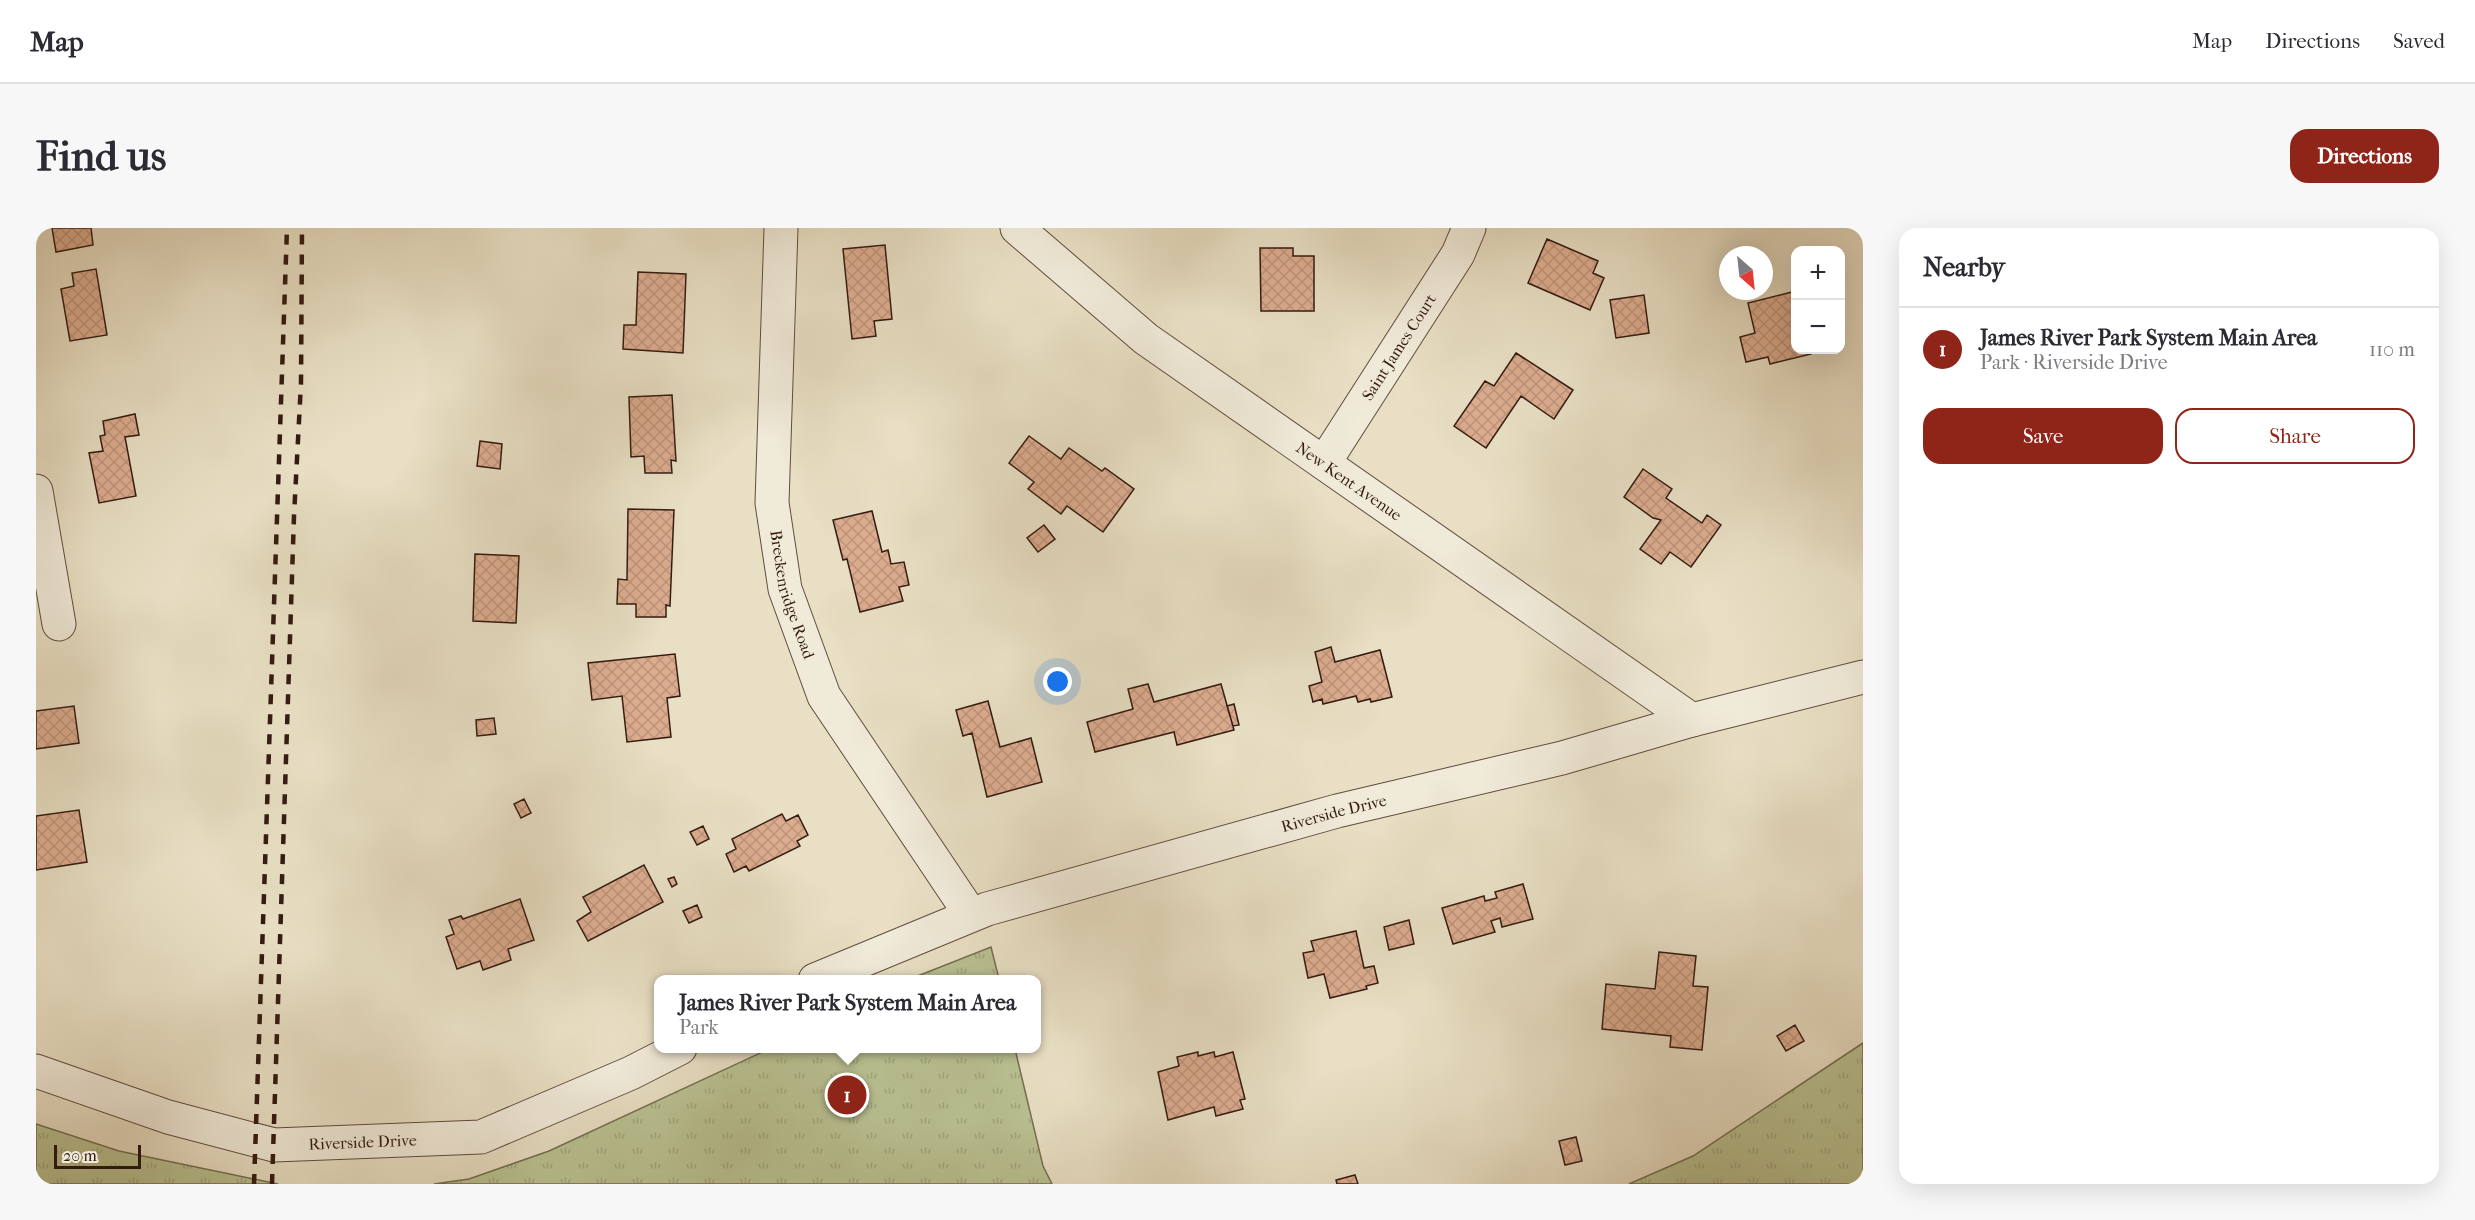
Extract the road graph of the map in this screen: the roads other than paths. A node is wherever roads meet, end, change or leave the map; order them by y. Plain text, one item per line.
1 (781, 228) edge
2 (1017, 228) edge
3 (1469, 228) edge
4 (1324, 463) junction
5 (36, 491) edge
6 (59, 624) dead end
7 (1863, 677) edge
8 (1692, 720) junction
9 (971, 915) junction
10 (827, 975) edge
11 (670, 1053) edge
12 (36, 1071) edge

1 - 9 street, Breckenridge Road
2 - 4 street, New Kent Avenue
3 - 4 street, Saint James Court
4 - 8 street, New Kent Avenue
5 - 6 street
7 - 8 street, Riverside Drive
8 - 9 street, Riverside Drive
9 - 10 street, Riverside Drive
11 - 12 street, Riverside Drive

